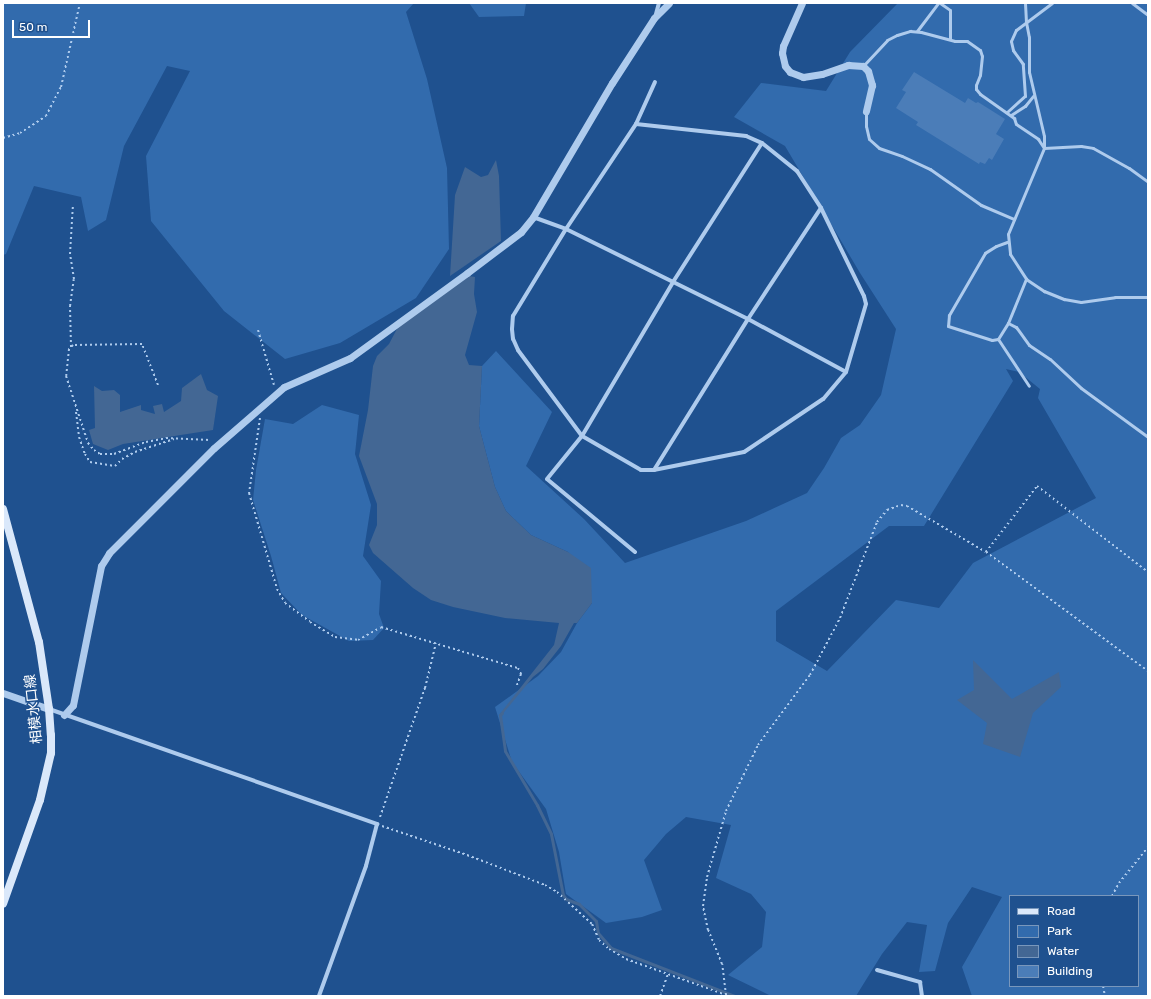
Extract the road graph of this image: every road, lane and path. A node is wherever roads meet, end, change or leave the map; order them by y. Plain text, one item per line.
1 (80, 3) edge
2 (659, 3) edge
3 (669, 3) edge
4 (802, 3) edge
5 (939, 3) edge
6 (1025, 3) edge
7 (1052, 3) edge
8 (1132, 3) edge
9 (1148, 15) edge
10 (654, 18) junction
11 (1026, 22) junction
12 (916, 32) junction
13 (950, 39) junction
14 (863, 66) junction
15 (655, 82) dead end
16 (1033, 96) junction
17 (866, 111) joint
18 (1007, 112) junction
19 (1011, 115) junction
20 (636, 124) junction
21 (3, 138) edge
22 (762, 143) junction
23 (1044, 148) junction
24 (1148, 182) edge
25 (73, 204) dead end
26 (821, 208) junction
27 (533, 217) junction
28 (1014, 219) junction
29 (566, 229) junction
30 (1007, 242) junction
31 (1026, 279) junction
32 (674, 282) junction
33 (1148, 297) edge
34 (748, 319) junction
35 (1008, 323) junction
36 (258, 330) dead end
37 (998, 339) junction
38 (71, 347) junction
39 (846, 372) junction
40 (158, 385) dead end
41 (1029, 386) dead end
42 (276, 394) junction
43 (76, 407) junction
44 (258, 409) junction
45 (582, 436) junction
46 (1148, 437) edge
47 (176, 438) junction
48 (224, 440) junction
49 (654, 470) junction
50 (3, 509) edge
51 (636, 552) dead end
52 (986, 552) junction
53 (1148, 572) edge
54 (436, 643) junction
55 (1148, 671) edge
56 (517, 685) dead end
57 (3, 693) edge
58 (49, 709) junction
59 (64, 714) junction
60 (377, 824) junction
61 (1148, 847) edge
62 (1113, 895) edge
63 (3, 904) edge
64 (877, 970) dead end
65 (668, 974) junction
66 (726, 995) junction
67 (319, 996) edge
68 (660, 996) edge
69 (729, 996) edge
70 (922, 996) edge

1 - 21 path
2 - 10 street
3 - 10 street
4 - 14 street
5 - 12 lane
5 - 13 lane
6 - 11 lane
7 - 11 lane
8 - 9 lane
10 - 27 street
11 - 16 lane
11 - 18 lane
12 - 13 lane
12 - 14 lane
13 - 18 lane
14 - 17 street
15 - 20 street
16 - 19 lane
16 - 23 lane
17 - 28 lane
18 - 19 lane
19 - 23 lane
20 - 22 street
20 - 29 street
22 - 26 street
22 - 32 street
23 - 24 lane
23 - 28 lane
25 - 38 path
26 - 34 street
26 - 39 street
27 - 29 street
27 - 42 street
28 - 30 lane
29 - 32 street
29 - 45 street
30 - 31 lane
30 - 37 lane
31 - 33 lane
31 - 35 lane
32 - 34 street
32 - 45 street
34 - 39 street
34 - 49 street
35 - 37 lane
35 - 46 lane
36 - 42 path
37 - 41 lane
38 - 40 path
38 - 43 path
39 - 49 street
42 - 44 street
43 - 47 path
43 - 47 path
44 - 48 street
44 - 54 path
45 - 49 street
45 - 51 street
47 - 48 path
48 - 59 street
50 - 58 main road, 相模水口線
52 - 53 path
52 - 55 path
52 - 66 path
54 - 56 path
54 - 60 path
57 - 58 street
58 - 59 street
58 - 63 main road, 相模水口線
59 - 60 street
60 - 65 path
60 - 67 street
61 - 62 path
64 - 70 street
65 - 66 path
65 - 68 path
66 - 69 path

